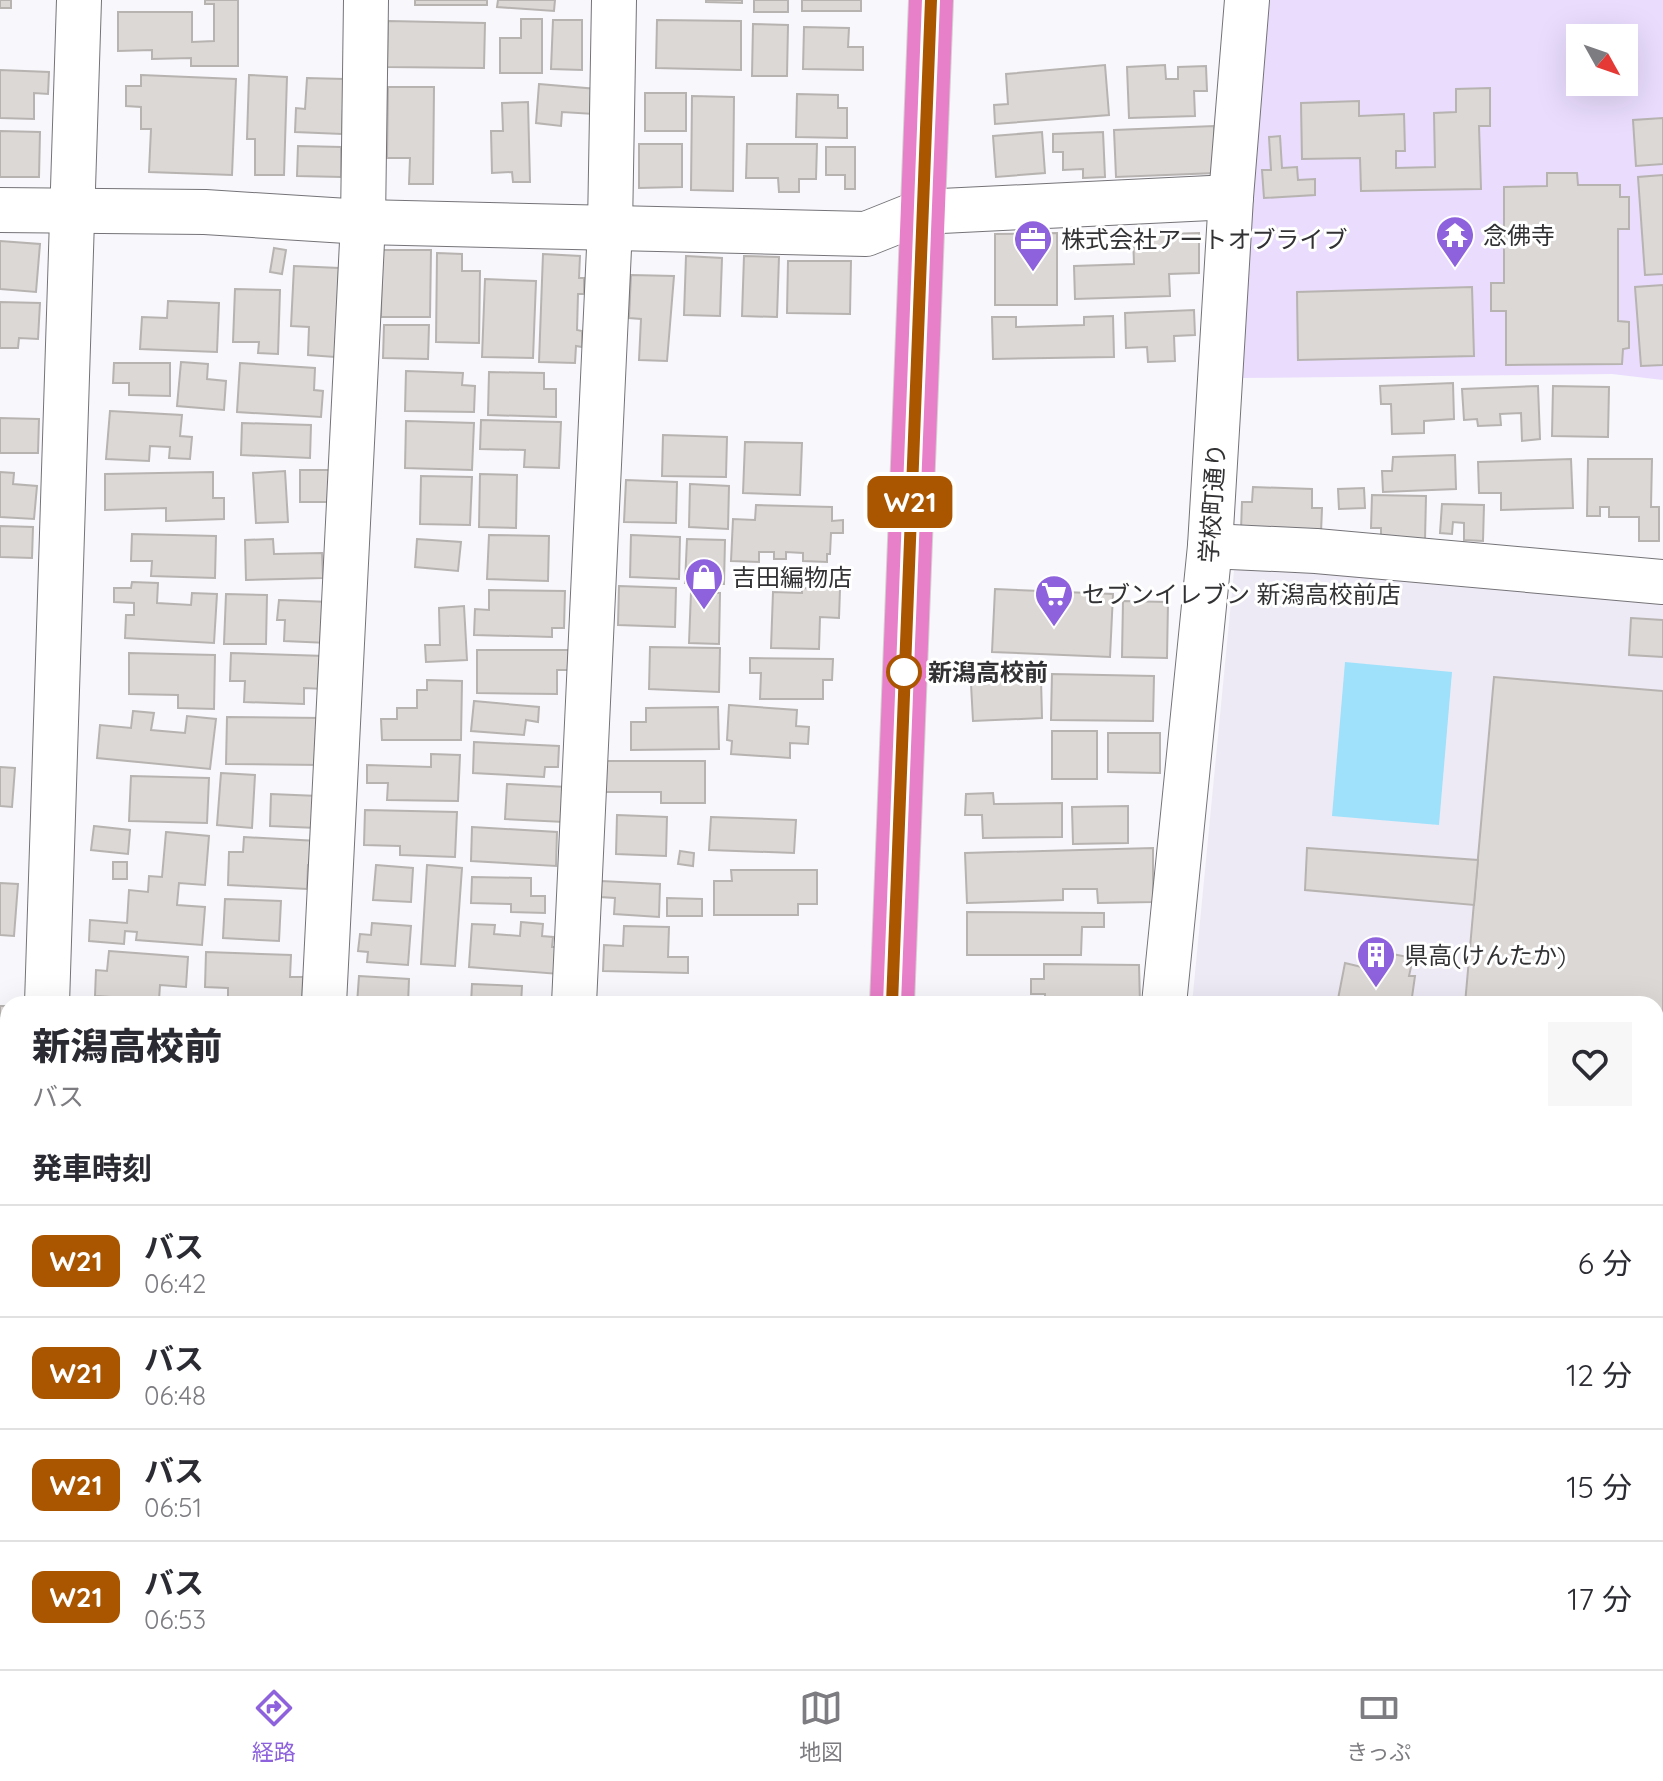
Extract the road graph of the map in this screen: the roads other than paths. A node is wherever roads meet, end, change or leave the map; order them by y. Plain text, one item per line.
1 (79, 0) edge
2 (366, 0) edge
3 (614, 0) edge
4 (931, 0) edge
5 (1247, 0) edge
6 (1231, 197) junction
7 (0, 210) edge
8 (74, 211) junction
9 (921, 212) junction
10 (363, 222) junction
11 (610, 227) junction
12 (1210, 546) junction
13 (1663, 582) edge
14 (47, 996) edge
15 (324, 996) edge
16 (574, 996) edge
17 (892, 996) edge
18 (1165, 996) edge

1 - 8 street
2 - 10 street
3 - 11 street
4 - 9 highway
5 - 6 street, 学校町通り
6 - 9 street
6 - 12 street, 学校町通り
7 - 8 street
8 - 10 street
8 - 14 street
9 - 11 street
9 - 17 highway
10 - 11 street
10 - 15 street
11 - 16 street
12 - 13 street
12 - 18 street, 学校町通り

